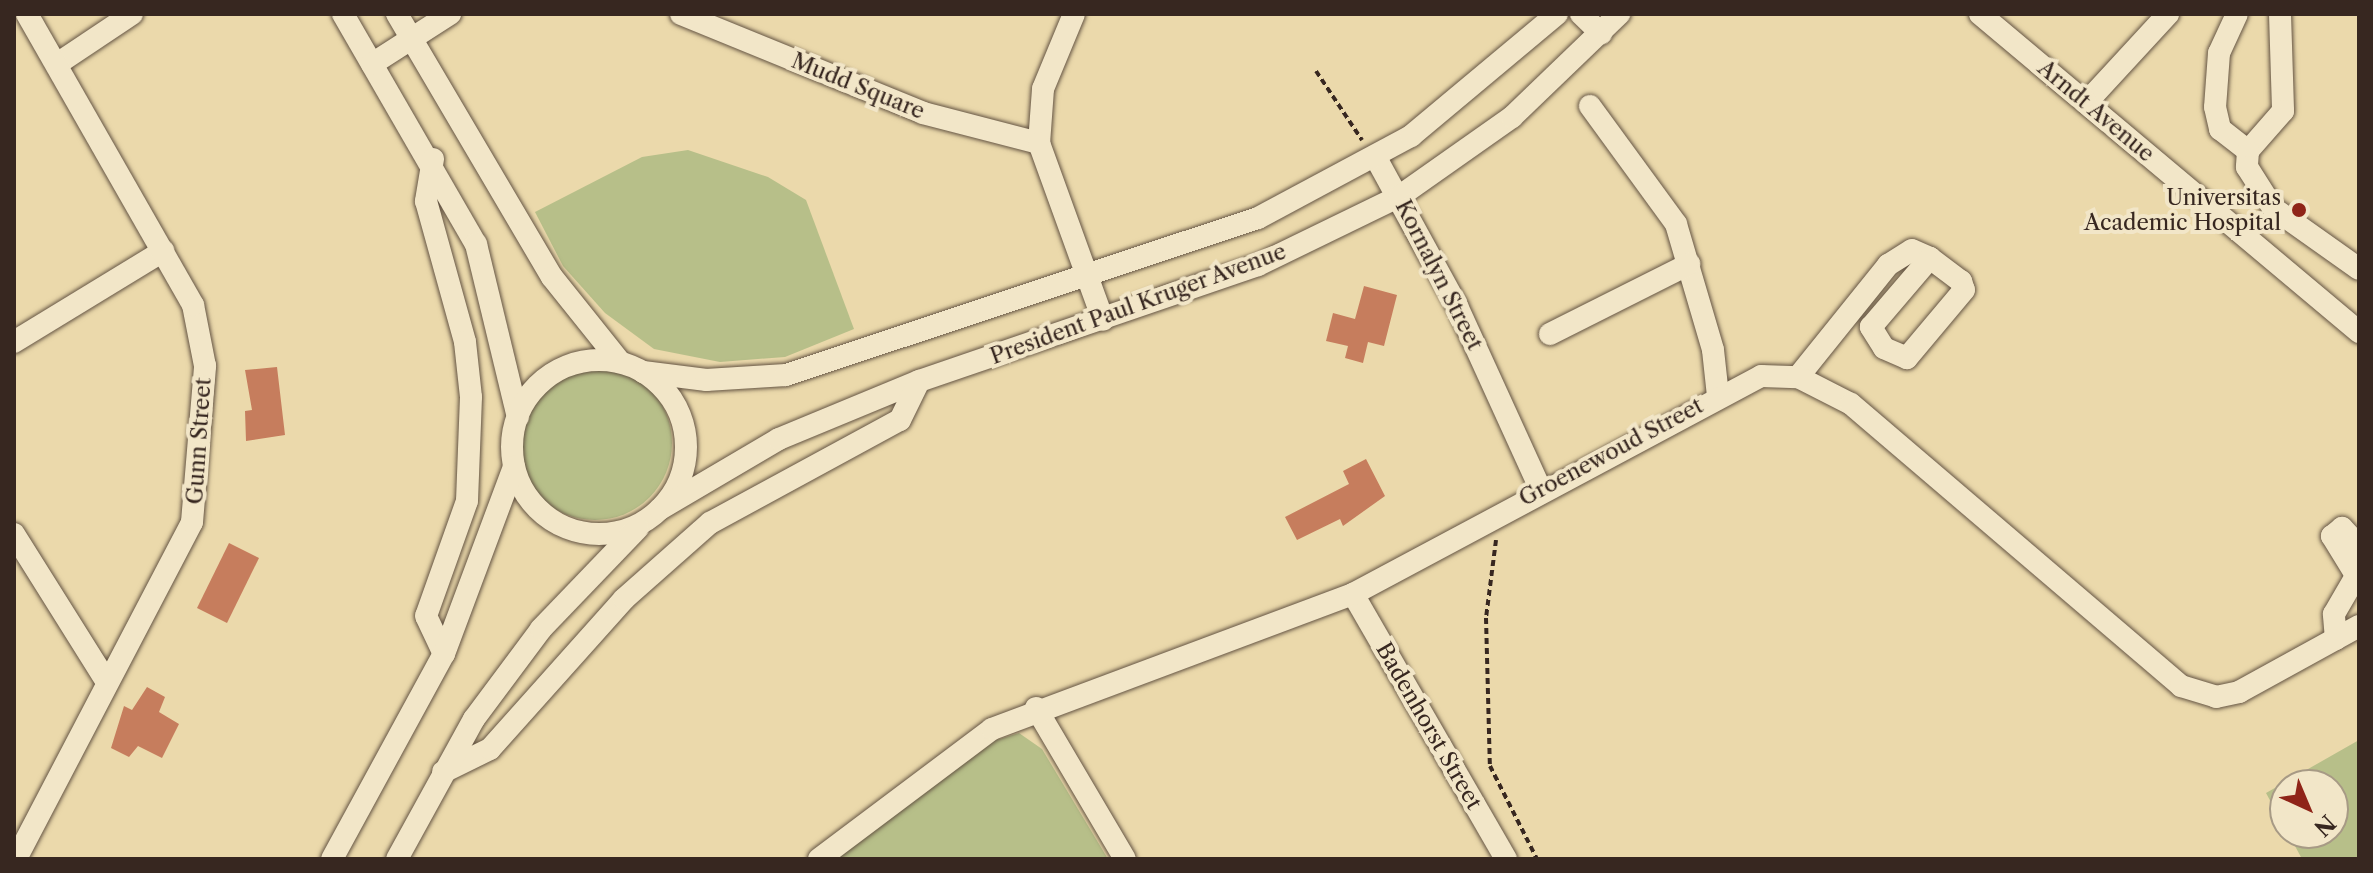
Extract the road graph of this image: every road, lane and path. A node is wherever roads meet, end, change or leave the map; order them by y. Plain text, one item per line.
1 (27, 14) edge
2 (132, 14) edge
3 (343, 14) edge
4 (397, 14) edge
5 (450, 14) edge
6 (681, 14) edge
7 (1074, 14) edge
8 (1557, 14) edge
9 (1581, 14) edge
10 (1619, 14) edge
11 (1980, 14) edge
12 (2168, 14) edge
13 (2237, 14) edge
14 (2280, 14) edge
15 (1601, 33) junction
16 (411, 37) junction
17 (57, 64) junction
18 (372, 64) junction
19 (1316, 71) dead end
20 (2086, 103) junction
21 (1590, 106) dead end
22 (1039, 143) junction
23 (2248, 151) junction
24 (1376, 158) junction
25 (433, 159) junction
26 (1400, 196) junction
27 (163, 251) junction
28 (1930, 258) junction
29 (1689, 264) junction
30 (2359, 269) edge
31 (1088, 280) junction
32 (1103, 320) junction
33 (2359, 332) edge
34 (1550, 334) dead end
35 (14, 342) edge
36 (620, 362) junction
37 (643, 372) junction
38 (1798, 377) junction
39 (919, 381) junction
40 (1718, 396) junction
41 (518, 417) junction
42 (514, 467) junction
43 (1541, 490) junction
44 (1503, 510) junction
45 (652, 515) junction
46 (14, 534) edge
47 (2359, 546) edge
48 (2358, 578) edge
49 (1353, 594) junction
50 (2359, 626) edge
51 (2336, 639) junction
52 (444, 654) junction
53 (105, 679) junction
54 (1036, 708) junction
55 (1012, 719) junction
56 (1055, 744) junction
57 (443, 772) junction
58 (16, 859) edge
59 (332, 859) edge
60 (397, 859) edge
61 (819, 859) edge
62 (1125, 859) edge
63 (1506, 859) edge
64 (1537, 859) edge

1 - 17 street, Gunn Street
2 - 17 street
3 - 18 street
4 - 16 street
5 - 16 street
6 - 22 street, Mudd Square
7 - 22 street
8 - 24 street, President Paul Kruger Avenue
9 - 15 street
10 - 15 street, President Paul Kruger Avenue
11 - 20 street, Arndt Avenue
12 - 20 street
13 - 23 street
14 - 23 street
15 - 26 street, President Paul Kruger Avenue
16 - 18 street
16 - 36 street
17 - 27 street, Gunn Street
18 - 25 street
19 - 24 path
20 - 33 street, Arndt Avenue
21 - 29 street
22 - 31 street
23 - 30 street
24 - 26 street, Kornalyn Street
24 - 31 street, President Paul Kruger Avenue
25 - 41 street
25 - 52 street
26 - 32 street, President Paul Kruger Avenue
26 - 43 street, Kornalyn Street
27 - 35 street
27 - 53 street, Gunn Street
28 - 28 street
28 - 38 street
29 - 34 street
29 - 40 street
31 - 32 street
31 - 37 street, President Paul Kruger Avenue
32 - 39 street, President Paul Kruger Avenue
36 - 37 street
36 - 41 street
37 - 45 street
38 - 40 street, Groenewoud Street
38 - 51 street, Groenewoud Street
39 - 45 street, President Paul Kruger Avenue
39 - 57 street
40 - 43 street, Groenewoud Street
41 - 42 street
42 - 45 street
42 - 52 street
43 - 44 street, Groenewoud Street
44 - 49 street, Groenewoud Street
44 - 64 path
45 - 57 street, President Paul Kruger Avenue
46 - 53 street
47 - 48 street
48 - 51 street
49 - 54 street, Groenewoud Street
49 - 63 street, Badenhorst Street
50 - 51 street, Groenewoud Street
52 - 59 street
53 - 58 street, Gunn Street
54 - 55 street, Groenewoud Street
54 - 56 street
55 - 56 street
55 - 61 street, Groenewoud Street
56 - 62 street
57 - 60 street, President Paul Kruger Avenue

